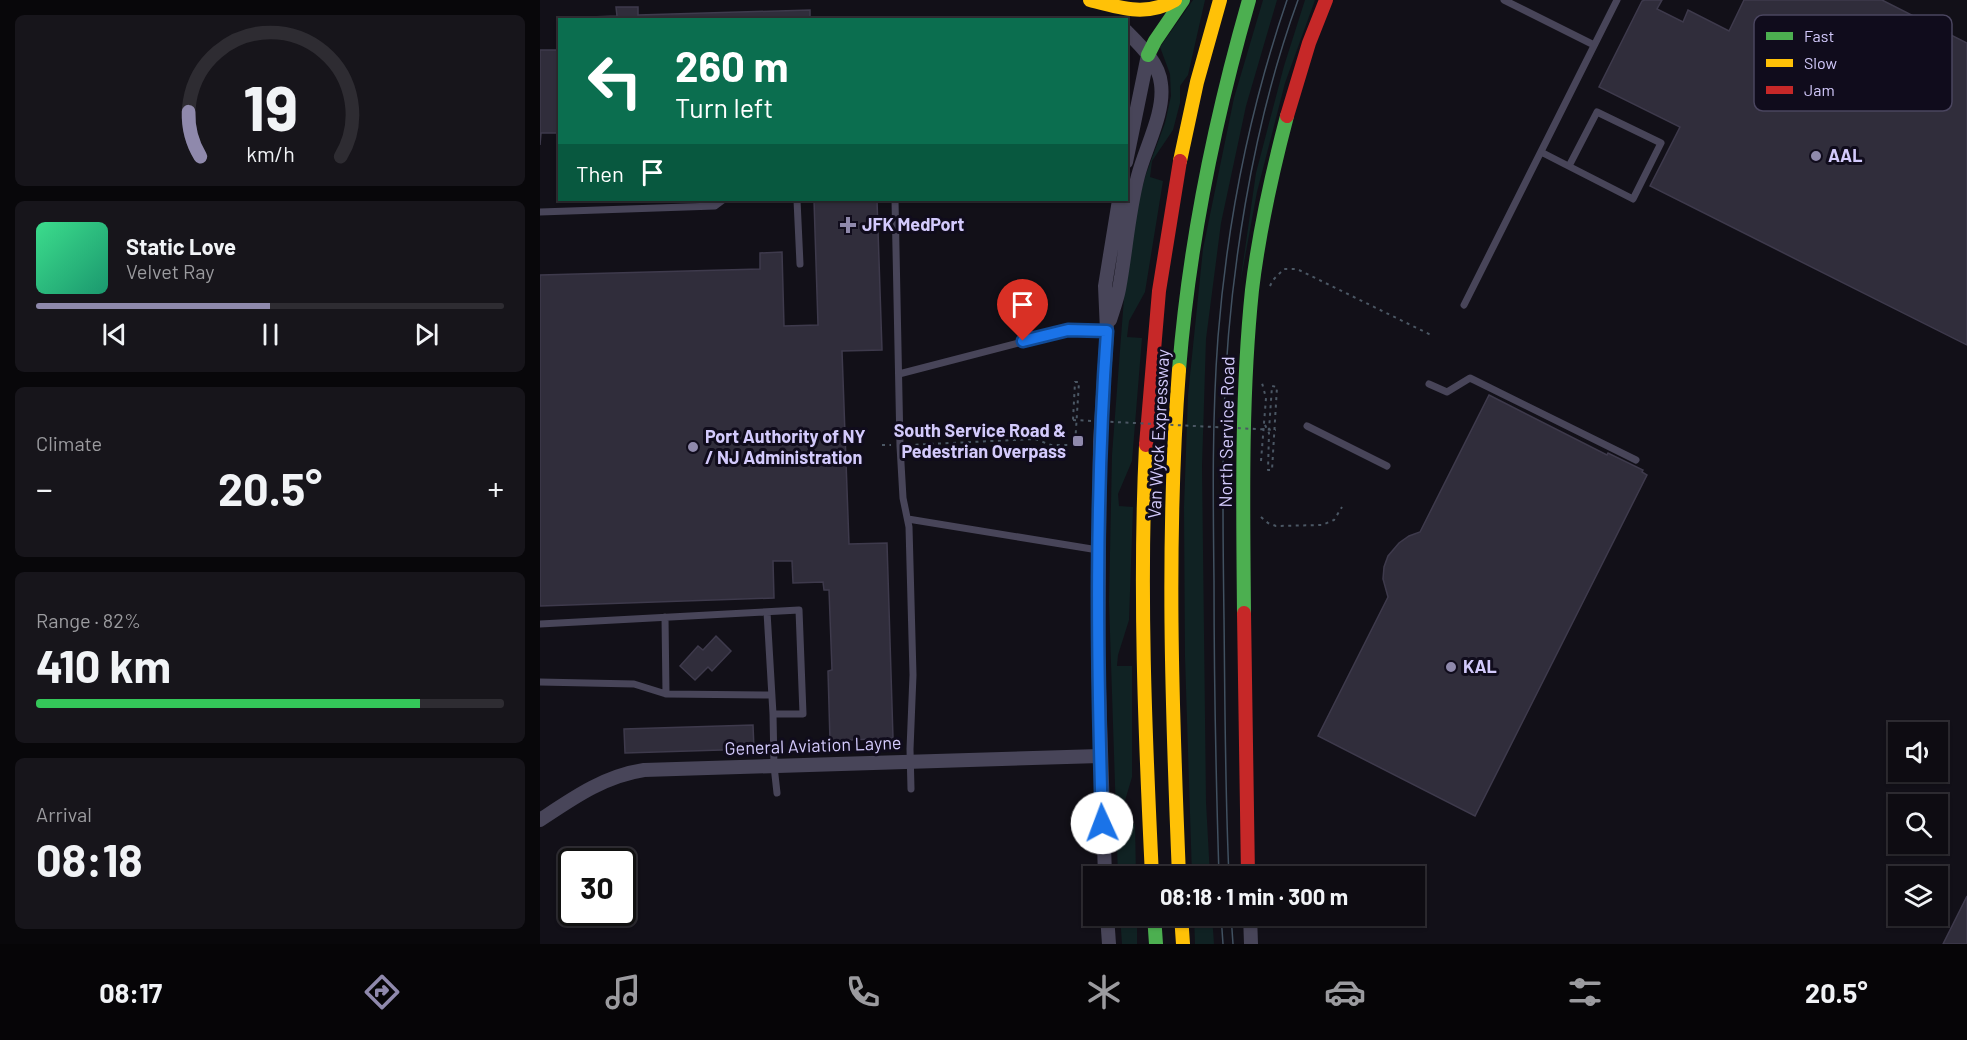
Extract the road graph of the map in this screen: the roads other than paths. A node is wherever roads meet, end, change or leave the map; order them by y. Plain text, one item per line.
1 (1085, 0) edge
2 (1090, 0) edge
3 (1175, 0) edge
4 (1183, 0) edge
5 (1220, 0) edge
6 (1249, 0) edge
7 (1326, 0) edge
8 (1504, 0) edge
9 (1617, 0) edge
10 (1108, 18) edge
11 (1128, 34) edge
12 (1594, 45) junction
13 (1148, 55) junction
14 (1128, 152) edge
15 (1540, 152) junction
16 (1569, 166) junction
17 (722, 201) edge
18 (798, 201) edge
19 (895, 201) edge
20 (1119, 201) edge
21 (540, 212) edge
22 (800, 264) dead end
23 (1464, 305) dead end
24 (1107, 331) junction
25 (899, 374) junction
26 (1429, 384) dead end
27 (1306, 426) dead end
28 (1636, 460) dead end
29 (1387, 466) dead end
30 (908, 519) junction
31 (1098, 550) junction
32 (767, 612) junction
33 (665, 616) junction
34 (540, 624) edge
35 (540, 682) edge
36 (666, 694) junction
37 (771, 695) junction
38 (773, 714) junction
39 (1100, 756) junction
40 (910, 761) junction
41 (774, 766) junction
42 (911, 789) dead end
43 (777, 793) dead end
44 (540, 820) edge
45 (1105, 866) edge
46 (1152, 866) edge
47 (1179, 866) edge
48 (1248, 866) edge
49 (1108, 926) edge
50 (1155, 926) edge
51 (1182, 926) edge
52 (1250, 926) edge
53 (1109, 944) edge
54 (1156, 944) edge
55 (1183, 944) edge
56 (1251, 944) edge

1 - 10 street
2 - 3 main road
4 - 13 main road
5 - 46 main road, Van Wyck Expressway
6 - 47 main road, Van Wyck Expressway
7 - 48 main road, North Service Road
8 - 12 lane
9 - 12 lane
11 - 13 street
12 - 15 lane
13 - 14 street
13 - 24 street
15 - 16 lane
15 - 23 lane
16 - 16 lane
17 - 21 lane
18 - 22 lane
19 - 25 lane
20 - 24 street
24 - 25 lane
24 - 31 street
25 - 30 lane
26 - 28 lane
27 - 29 lane
30 - 31 lane
30 - 40 lane
31 - 39 street
32 - 33 lane
32 - 37 lane
32 - 38 lane
33 - 34 lane
33 - 36 lane
35 - 36 lane
36 - 37 lane
37 - 38 lane
38 - 41 lane
39 - 40 street, General Aviation Layne
39 - 45 street
40 - 41 street, General Aviation Layne
40 - 42 lane
41 - 43 lane
41 - 44 street, General Aviation Layne
49 - 53 street
50 - 54 main road
51 - 55 main road
52 - 56 street

